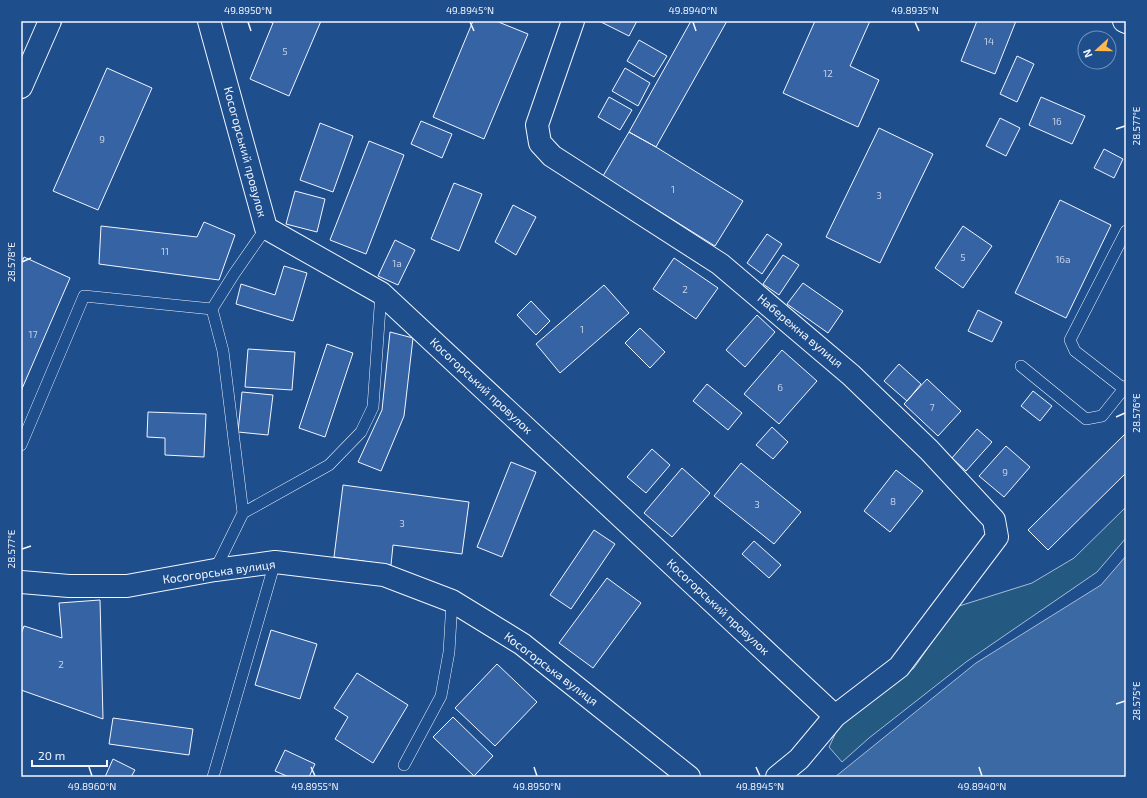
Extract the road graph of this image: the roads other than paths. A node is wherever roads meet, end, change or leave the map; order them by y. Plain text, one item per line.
1 (50, 21) edge
2 (209, 21) edge
3 (573, 21) edge
4 (21, 87) edge
5 (266, 228) junction
6 (1126, 231) edge
7 (381, 293) junction
8 (212, 309) junction
9 (1021, 366) dead end
10 (1125, 388) edge
11 (21, 445) edge
12 (243, 513) junction
13 (275, 562) junction
14 (215, 570) junction
15 (21, 582) edge
16 (452, 601) junction
17 (835, 716) junction
18 (404, 765) dead end
19 (212, 777) edge
20 (689, 777) edge
21 (777, 777) edge

1 - 4 street
2 - 5 street, Косогорський провулок
3 - 17 street, Набережна вулиця
5 - 7 street, Косогорський провулок
5 - 8 lane
6 - 10 lane
7 - 12 lane
7 - 17 street, Косогорський провулок
8 - 11 lane
8 - 12 lane
9 - 10 lane
12 - 14 lane
13 - 14 street, Косогорська вулиця
13 - 16 street, Косогорська вулиця
13 - 19 lane
14 - 15 street, Косогорська вулиця
16 - 18 lane
16 - 20 street, Косогорська вулиця
17 - 21 street

